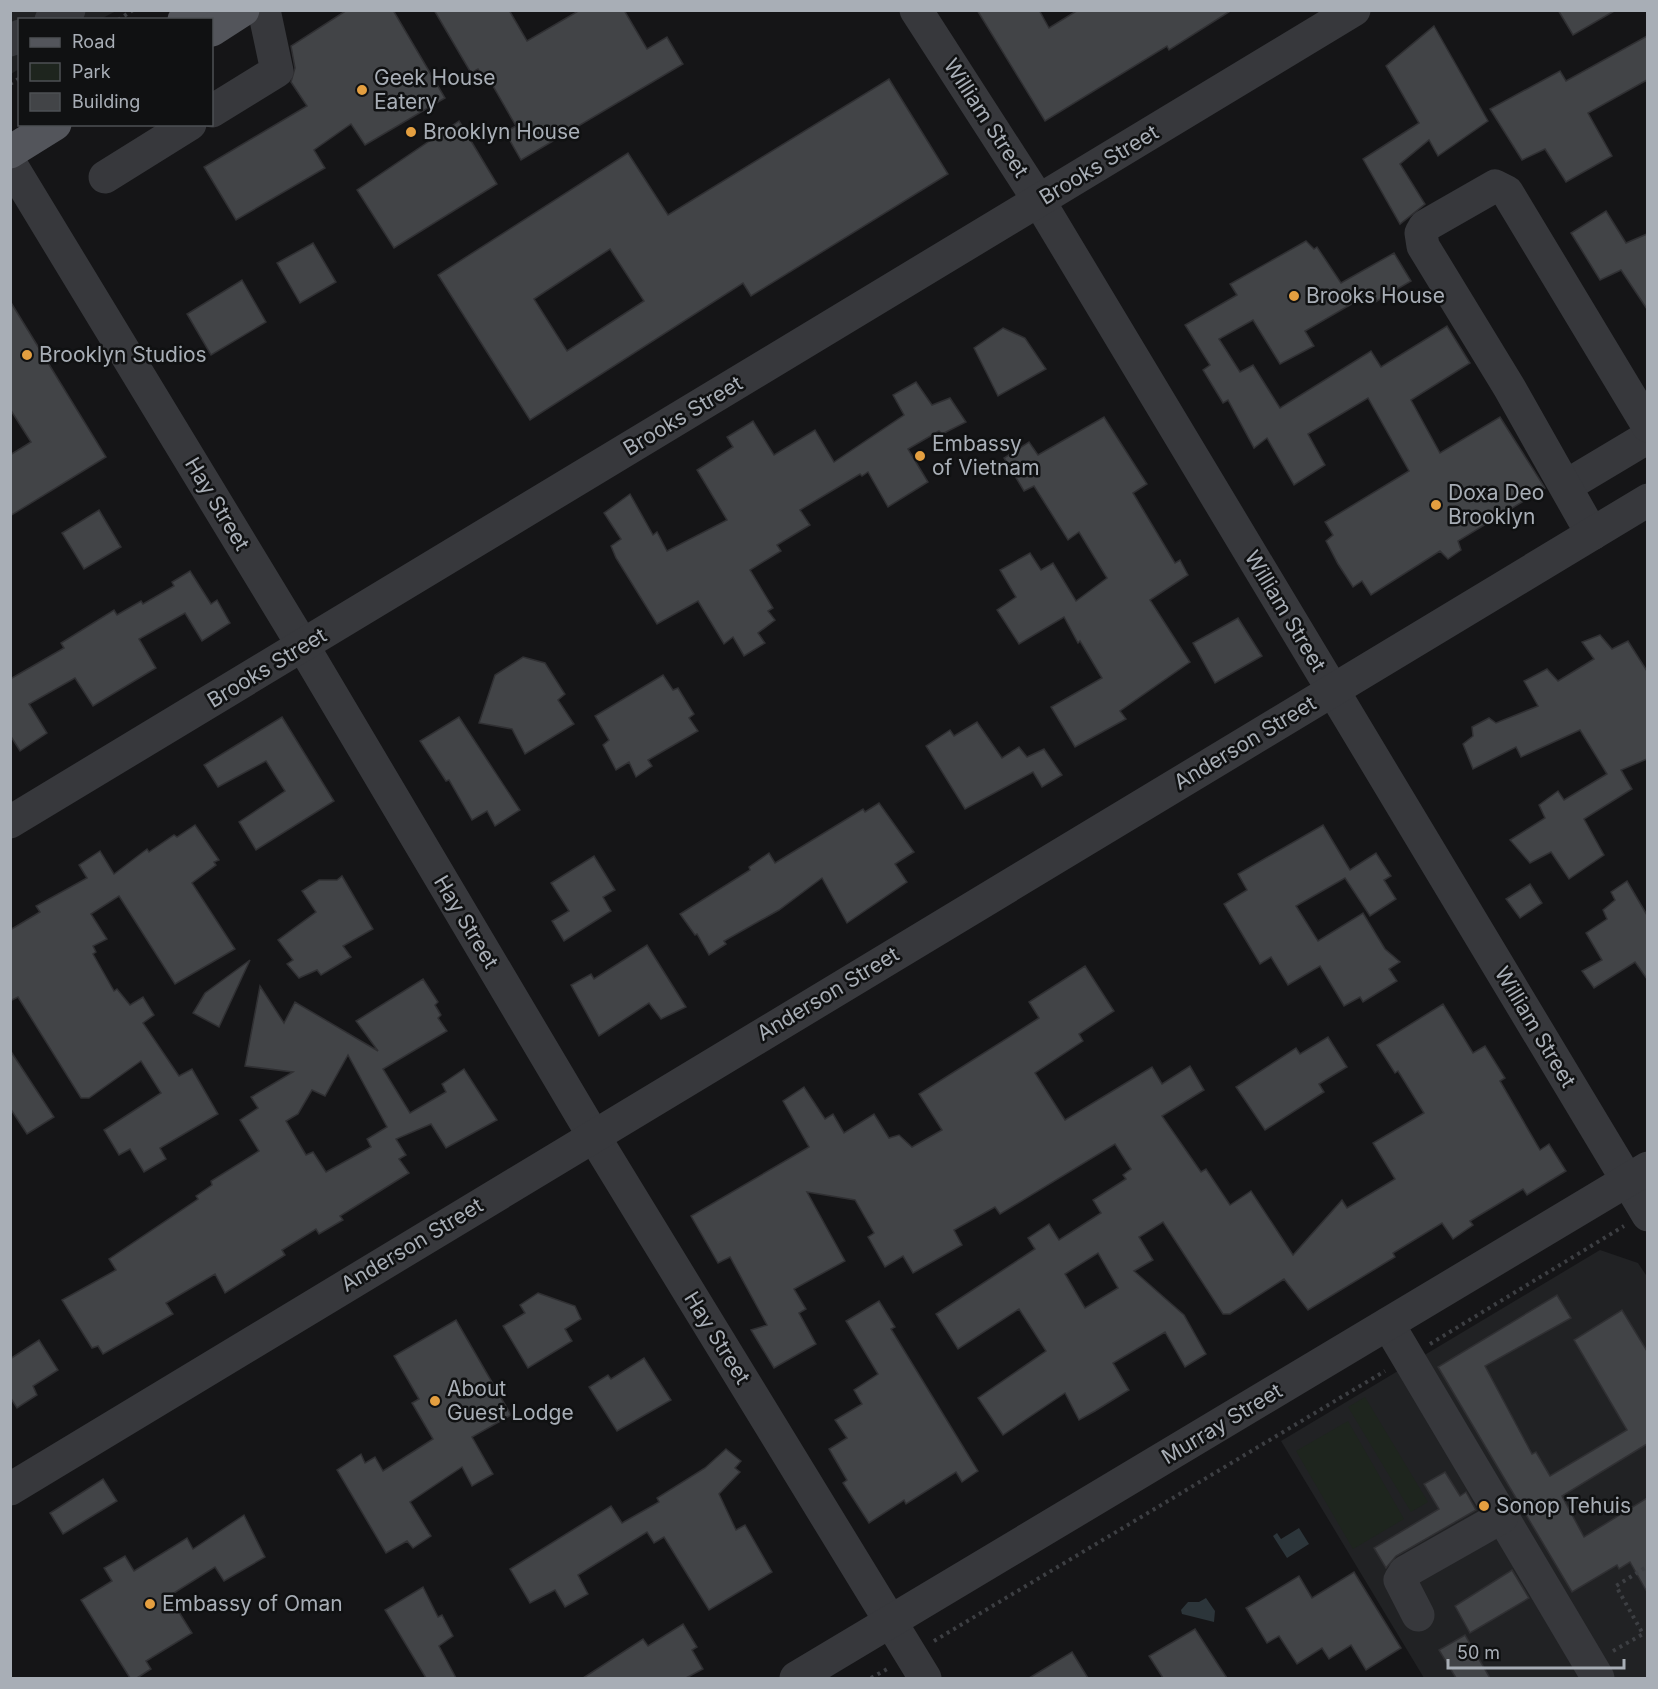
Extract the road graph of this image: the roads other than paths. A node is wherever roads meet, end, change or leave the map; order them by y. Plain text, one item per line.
1 (69, 10) edge
2 (243, 10) edge
3 (264, 10) edge
4 (916, 10) edge
5 (1354, 10) edge
6 (55, 18) edge
7 (213, 29) edge
8 (213, 110) edge
9 (52, 126) edge
10 (188, 126) edge
11 (10, 152) edge
12 (10, 163) edge
13 (105, 177) dead end
14 (1039, 201) junction
15 (1647, 426) edge
16 (1647, 437) edge
17 (1566, 486) junction
18 (1647, 500) edge
19 (1592, 534) junction
20 (303, 646) junction
21 (1333, 691) junction
22 (10, 822) edge
23 (592, 1135) junction
24 (1637, 1174) edge
25 (1647, 1214) edge
26 (1389, 1324) junction
27 (10, 1489) edge
28 (1502, 1517) junction
29 (1418, 1615) dead end
30 (892, 1623) junction
31 (918, 1667) edge
32 (1594, 1672) edge
33 (796, 1678) edge

1 - 6 street
2 - 7 main road
3 - 8 street
4 - 14 street, William Street
5 - 14 street, Brooks Street
9 - 11 main road
10 - 13 street
12 - 20 street, Hay Street
14 - 20 street, Brooks Street
14 - 21 street, William Street
15 - 17 street
16 - 17 street
17 - 19 street
18 - 19 street, Anderson Street
19 - 21 street, Anderson Street
20 - 22 street, Brooks Street
20 - 23 street, Hay Street
21 - 23 street, Anderson Street
21 - 24 street, William Street
23 - 27 street, Anderson Street
23 - 30 street, Hay Street
24 - 25 street, William Street
24 - 26 street, Murray Street
26 - 28 street
26 - 30 street, Murray Street
28 - 29 street
28 - 32 street
30 - 31 street, Hay Street
30 - 33 street, Murray Street

